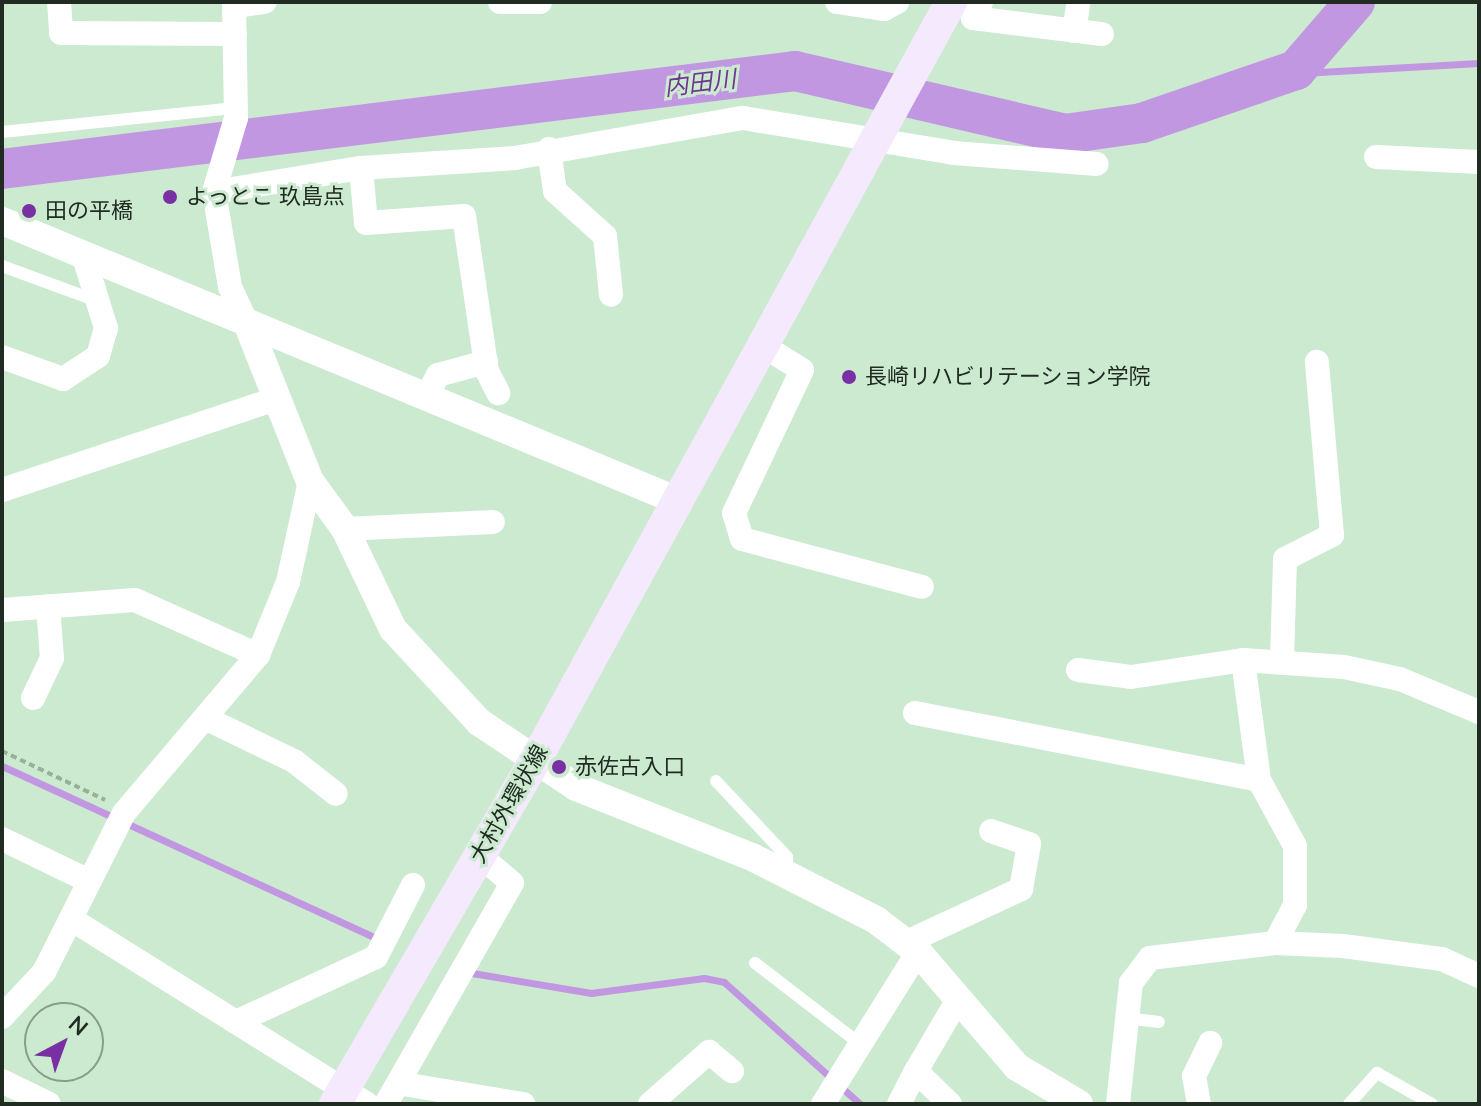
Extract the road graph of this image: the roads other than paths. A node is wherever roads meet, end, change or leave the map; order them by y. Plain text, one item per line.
1 (59, 2) edge
2 (265, 2) edge
3 (500, 2) edge
4 (540, 2) edge
5 (837, 2) edge
6 (897, 2) edge
7 (951, 2) edge
8 (981, 2) edge
9 (234, 4) edge
10 (1078, 6) dead end
11 (1074, 31) junction
12 (235, 34) junction
13 (1102, 34) dead end
14 (236, 113) junction
15 (2, 132) edge
16 (549, 149) junction
17 (1376, 157) dead end
18 (1479, 162) edge
19 (1097, 164) dead end
20 (361, 168) junction
21 (215, 187) junction
22 (2, 221) edge
23 (83, 254) junction
24 (2, 266) edge
25 (611, 295) dead end
26 (98, 302) junction
27 (247, 323) junction
28 (762, 345) junction
29 (2, 357) edge
30 (486, 362) junction
31 (1317, 362) dead end
32 (498, 393) dead end
33 (426, 397) junction
34 (276, 399) junction
35 (310, 481) junction
36 (2, 490) edge
37 (676, 500) junction
38 (493, 522) dead end
39 (345, 529) junction
40 (922, 587) dead end
41 (48, 606) junction
42 (2, 610) edge
43 (258, 655) junction
44 (1243, 660) junction
45 (1282, 660) junction
46 (1078, 670) dead end
47 (33, 698) dead end
48 (1479, 712) edge
49 (915, 713) dead end
50 (207, 719) junction
51 (1259, 780) junction
52 (716, 781) dead end
53 (336, 794) dead end
54 (991, 831) dead end
55 (7, 850) edge
56 (480, 856) junction
57 (92, 871) junction
58 (787, 874) junction
59 (413, 885) dead end
60 (71, 919) junction
61 (1275, 943) junction
62 (912, 947) junction
63 (755, 963) dead end
64 (1479, 976) edge
65 (957, 1001) junction
66 (2, 1017) edge
67 (1124, 1018) junction
68 (236, 1022) junction
69 (1159, 1022) dead end
70 (1210, 1043) dead end
71 (854, 1054) junction
72 (732, 1071) dead end
73 (916, 1071) junction
74 (2, 1081) edge
75 (403, 1084) junction
76 (825, 1101) edge
77 (49, 1104) edge
78 (335, 1104) edge
79 (367, 1104) edge
80 (386, 1104) edge
81 (523, 1104) edge
82 (650, 1104) edge
83 (899, 1104) edge
84 (950, 1104) edge
85 (1079, 1104) edge
86 (1118, 1104) edge
87 (1199, 1104) edge
88 (1349, 1104) edge
89 (1432, 1104) edge

1 - 12 street
2 - 9 street
3 - 4 street
5 - 6 street
7 - 28 main road, 大村外環状線
8 - 11 street
9 - 12 street
10 - 11 street
11 - 13 street
12 - 14 street
14 - 15 lane
14 - 21 street
16 - 19 street
16 - 20 street
16 - 25 street
17 - 18 street
20 - 21 street
20 - 30 street
21 - 27 street
22 - 23 street
23 - 26 street
23 - 27 street
24 - 26 lane
26 - 29 street
27 - 33 street
27 - 34 street
28 - 37 main road, 大村外環状線
28 - 40 street
30 - 32 street
30 - 33 street
31 - 45 street
33 - 37 street
34 - 35 street
34 - 36 street
35 - 39 street
35 - 43 street
37 - 56 main road, 大村外環状線
38 - 39 street
39 - 58 street
41 - 42 street
41 - 43 street
41 - 47 street
43 - 50 street
44 - 45 street
44 - 46 street
44 - 51 street
45 - 48 street
49 - 51 street
50 - 53 street
50 - 57 street
51 - 61 street
52 - 58 lane
54 - 62 street
55 - 57 street
56 - 75 street
56 - 78 main road, 大村外環状線
57 - 60 street
58 - 62 street
59 - 68 street
60 - 66 street
60 - 68 street
61 - 64 street
61 - 67 street
62 - 65 street
62 - 71 street
63 - 71 lane
65 - 73 street
65 - 85 street
67 - 69 lane
67 - 86 street
68 - 79 street
70 - 87 street
71 - 76 street
72 - 82 street
73 - 83 street
73 - 84 street
74 - 77 street
75 - 80 street
75 - 81 street
88 - 89 lane

